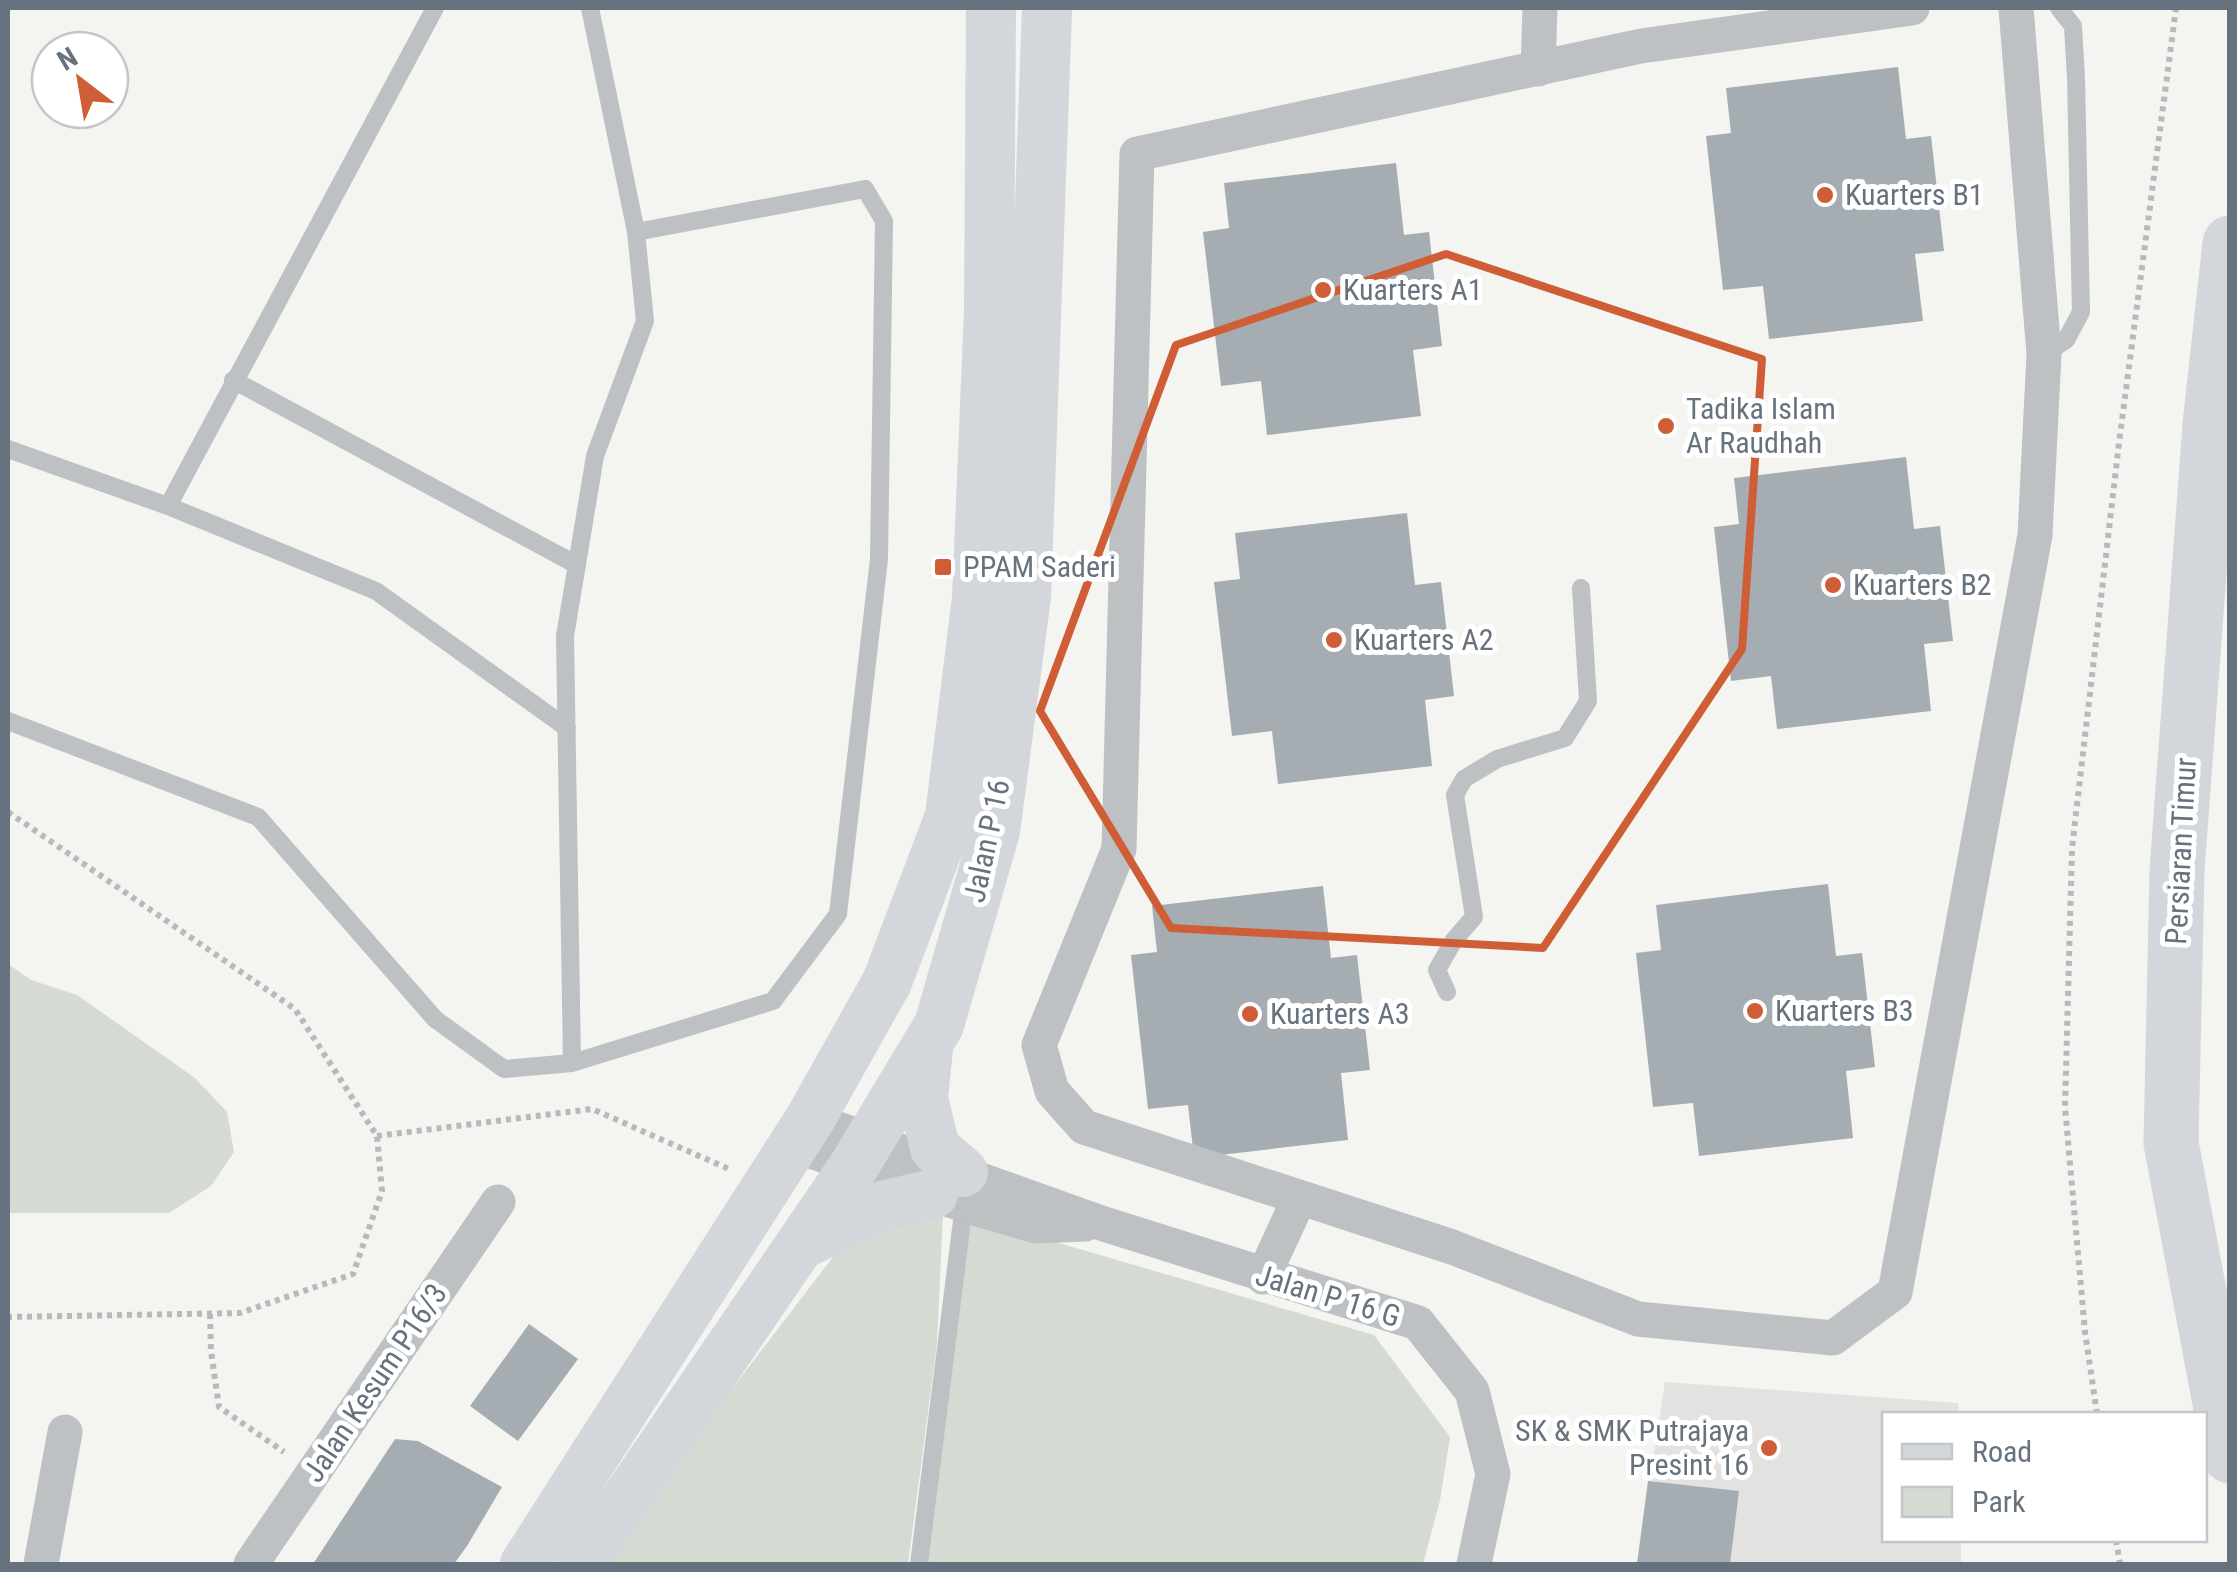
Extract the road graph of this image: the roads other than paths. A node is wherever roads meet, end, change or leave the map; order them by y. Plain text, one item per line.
1 (435, 8) edge
2 (590, 8) edge
3 (966, 8) edge
4 (1540, 8) edge
5 (1912, 8) edge
6 (2016, 8) edge
7 (2060, 8) edge
8 (1052, 15) edge
9 (990, 29) edge
10 (1538, 70) junction
11 (636, 232) junction
12 (2230, 243) edge
13 (2044, 354) junction
14 (232, 380) junction
15 (8, 449) edge
16 (168, 506) junction
17 (577, 565) junction
18 (1580, 588) dead end
19 (8, 721) edge
20 (567, 728) junction
21 (1447, 992) dead end
22 (928, 1044) junction
23 (572, 1063) junction
24 (790, 1150) junction
25 (862, 1154) junction
26 (953, 1190) junction
27 (1299, 1198) junction
28 (498, 1202) dead end
29 (799, 1246) junction
30 (1262, 1276) junction
31 (65, 1432) dead end
32 (2229, 1456) edge
33 (41, 1564) edge
34 (251, 1564) edge
35 (525, 1564) edge
36 (582, 1564) edge
37 (919, 1564) edge
38 (1474, 1564) edge

1 - 14 lane
2 - 11 lane
3 - 9 street
4 - 10 street
5 - 10 street
6 - 13 street
7 - 13 lane
8 - 22 street, Jalan P 16
9 - 24 street, Jalan P 16
10 - 27 street
11 - 17 lane
11 - 23 lane
12 - 32 main road, Persiaran Timur
13 - 27 street
14 - 16 lane
14 - 17 lane
15 - 16 lane
16 - 20 lane
17 - 20 lane
18 - 21 lane
19 - 23 lane
20 - 23 lane
22 - 25 street, Jalan P 16
22 - 26 street
24 - 25 street, Jalan P 16 G
24 - 35 street, Jalan P 16
25 - 26 street, Jalan P 16 G
25 - 29 street, Jalan P 16
26 - 29 street
26 - 30 street, Jalan P 16 G
26 - 37 lane
27 - 30 street
28 - 34 street, Jalan Kesum P16/3
29 - 36 street, Jalan P 16
30 - 38 street, Jalan P 16 G
31 - 33 street

